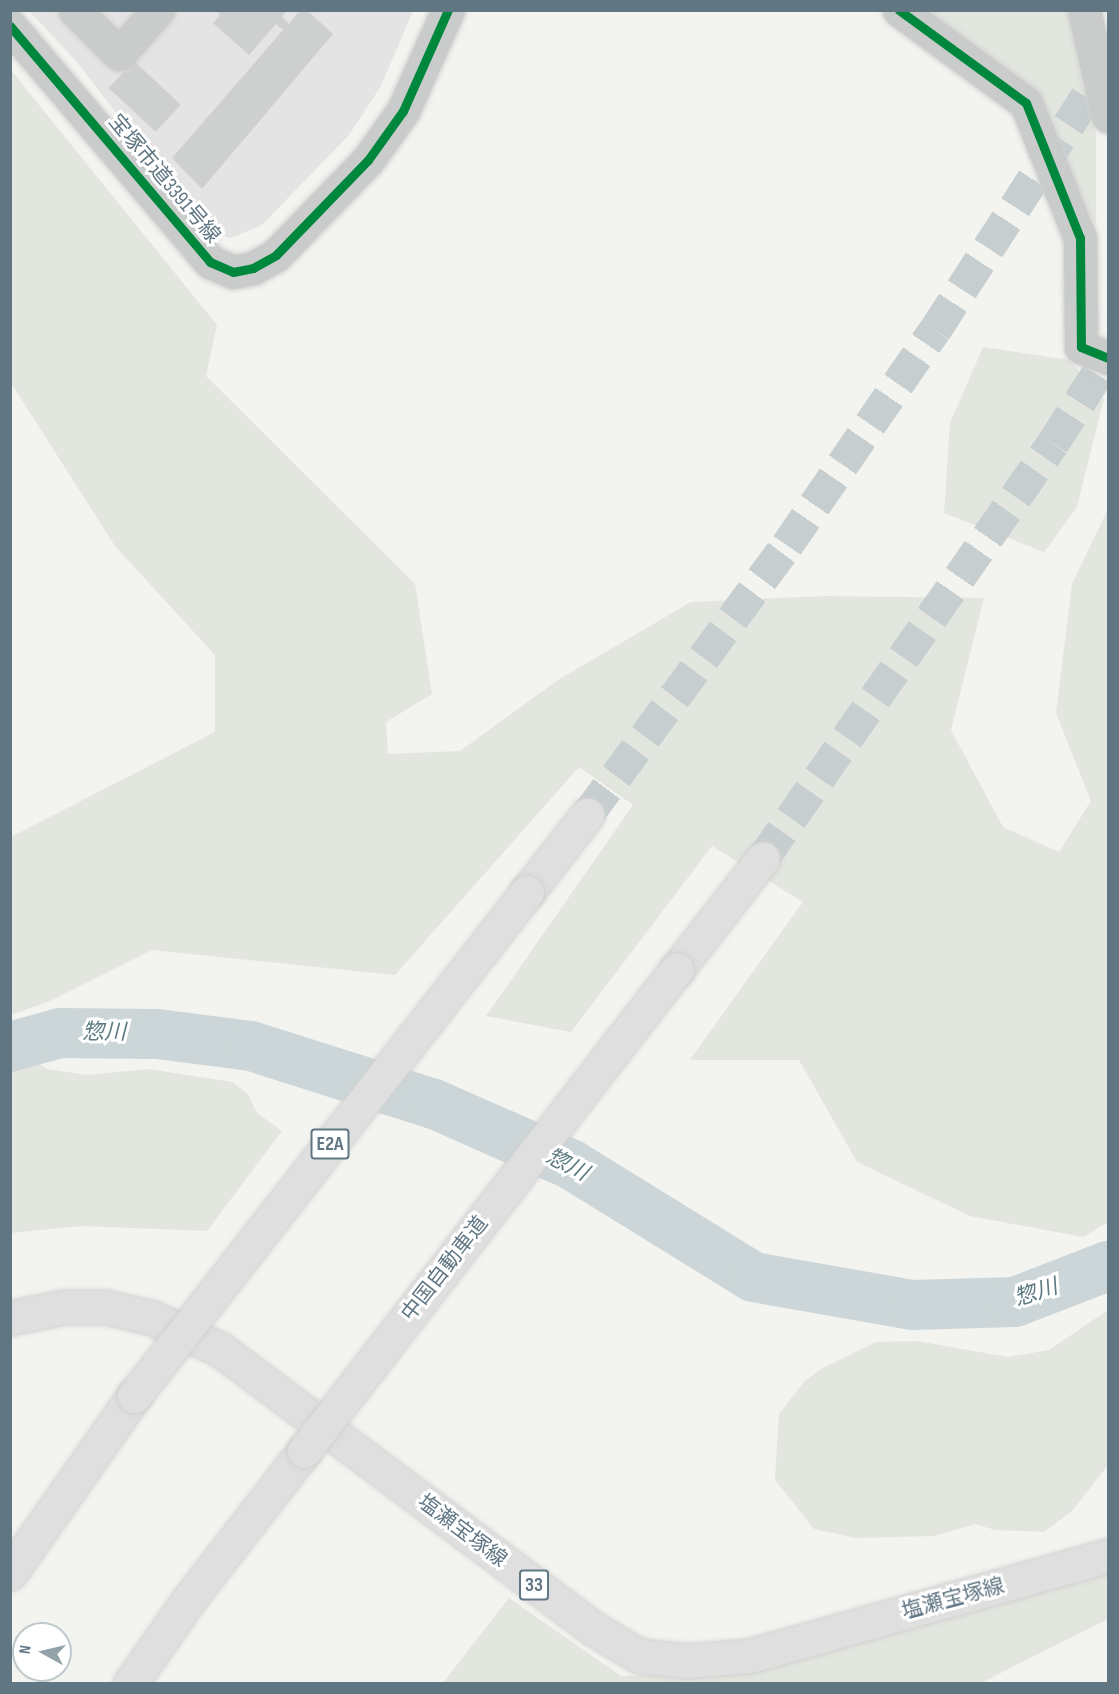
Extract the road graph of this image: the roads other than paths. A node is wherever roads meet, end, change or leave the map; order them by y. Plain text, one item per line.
1 (75, 10) edge
2 (158, 10) edge
3 (448, 10) edge
4 (900, 10) edge
5 (1084, 10) edge
6 (10, 26) edge
7 (1108, 116) edge
8 (1108, 358) edge
9 (587, 815) tunnel mouth
10 (763, 858) tunnel mouth
11 (10, 1318) edge
12 (1108, 1556) edge
13 (10, 1573) edge
14 (130, 1683) edge

1 - 2 street
3 - 6 street, 宝塚市道3391号線
4 - 8 street
5 - 7 street
9 - 13 main road, E2A, bridge
10 - 14 main road, 中国自動車道, bridge
11 - 12 main road, 塩瀬宝塚線 / 33

